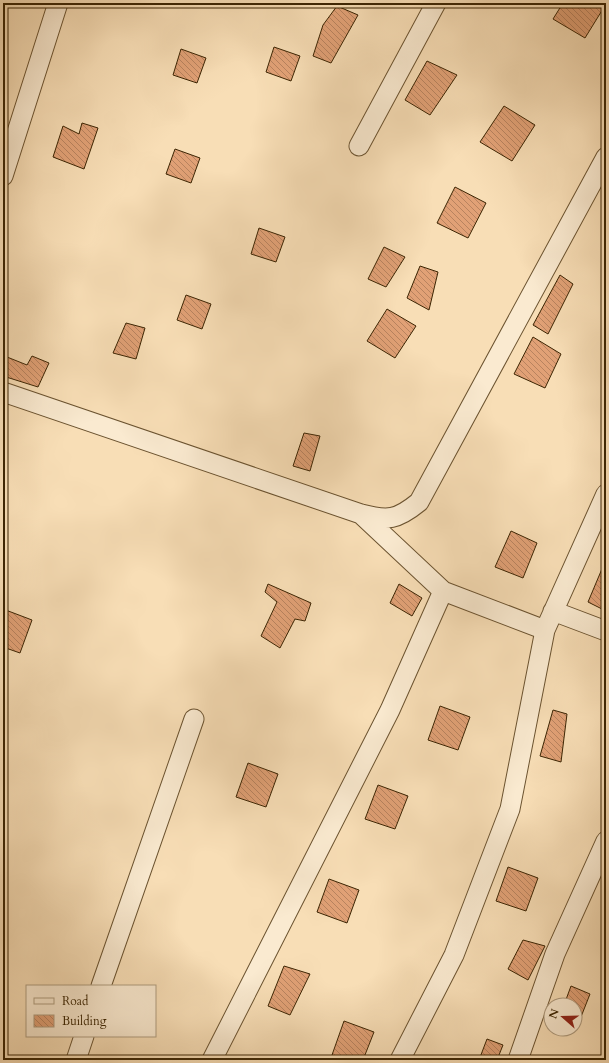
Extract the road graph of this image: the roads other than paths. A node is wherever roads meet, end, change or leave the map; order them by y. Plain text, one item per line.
1 (58, 3) edge
2 (436, 3) edge
3 (359, 146) dead end
4 (606, 158) edge
5 (3, 176) edge
6 (3, 392) edge
7 (606, 494) edge
8 (361, 514) junction
9 (443, 591) junction
10 (553, 611) junction
11 (545, 630) junction
12 (606, 631) edge
13 (194, 719) dead end
14 (606, 841) edge
15 (102, 985) edge
16 (84, 1037) edge
17 (76, 1060) edge
18 (212, 1060) edge
19 (400, 1060) edge
20 (518, 1060) edge

1 - 5 street
2 - 3 street
4 - 8 street
6 - 8 street
7 - 10 street
8 - 9 street
9 - 11 street
9 - 18 street
10 - 11 street
10 - 12 street
11 - 19 street
13 - 15 street
14 - 20 street
16 - 17 street

